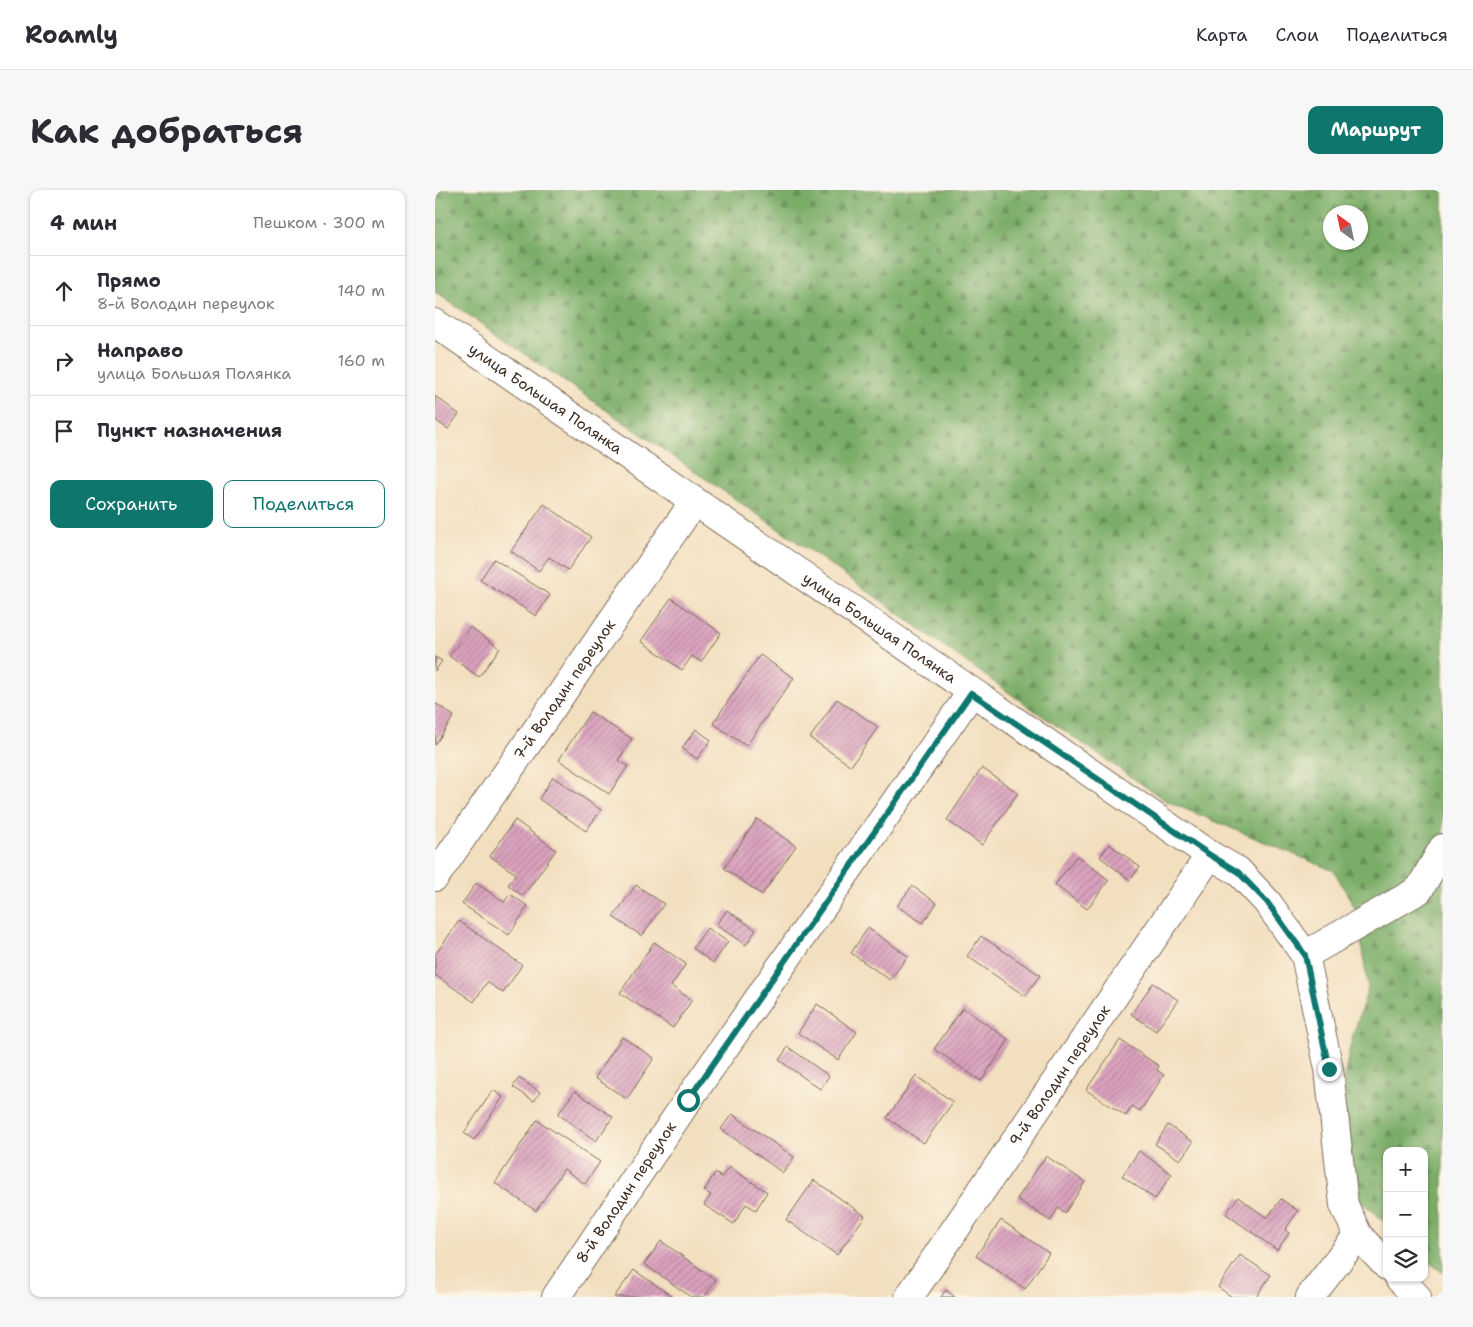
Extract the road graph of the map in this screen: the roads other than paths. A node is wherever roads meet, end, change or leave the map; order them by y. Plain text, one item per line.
1 (435, 323) edge
2 (694, 502) junction
3 (971, 693) junction
4 (1443, 848) edge
5 (1210, 855) junction
6 (435, 877) edge
7 (1305, 955) junction
8 (1358, 1235) junction
9 (1383, 1262) edge
10 (1403, 1282) edge
11 (557, 1297) edge
12 (909, 1297) edge
13 (1310, 1297) edge
14 (1417, 1297) edge

1 - 2 street, улица Большая Полянка
2 - 3 street, улица Большая Полянка
2 - 6 street, 7-й Володин переулок
3 - 5 street, улица Большая Полянка
3 - 11 street, 8-й Володин переулок
4 - 7 street
5 - 7 street, улица Большая Полянка
5 - 12 street, 9-й Володин переулок
7 - 8 street, улица Большая Полянка
8 - 9 street, улица Большая Полянка
8 - 13 street
10 - 14 street

